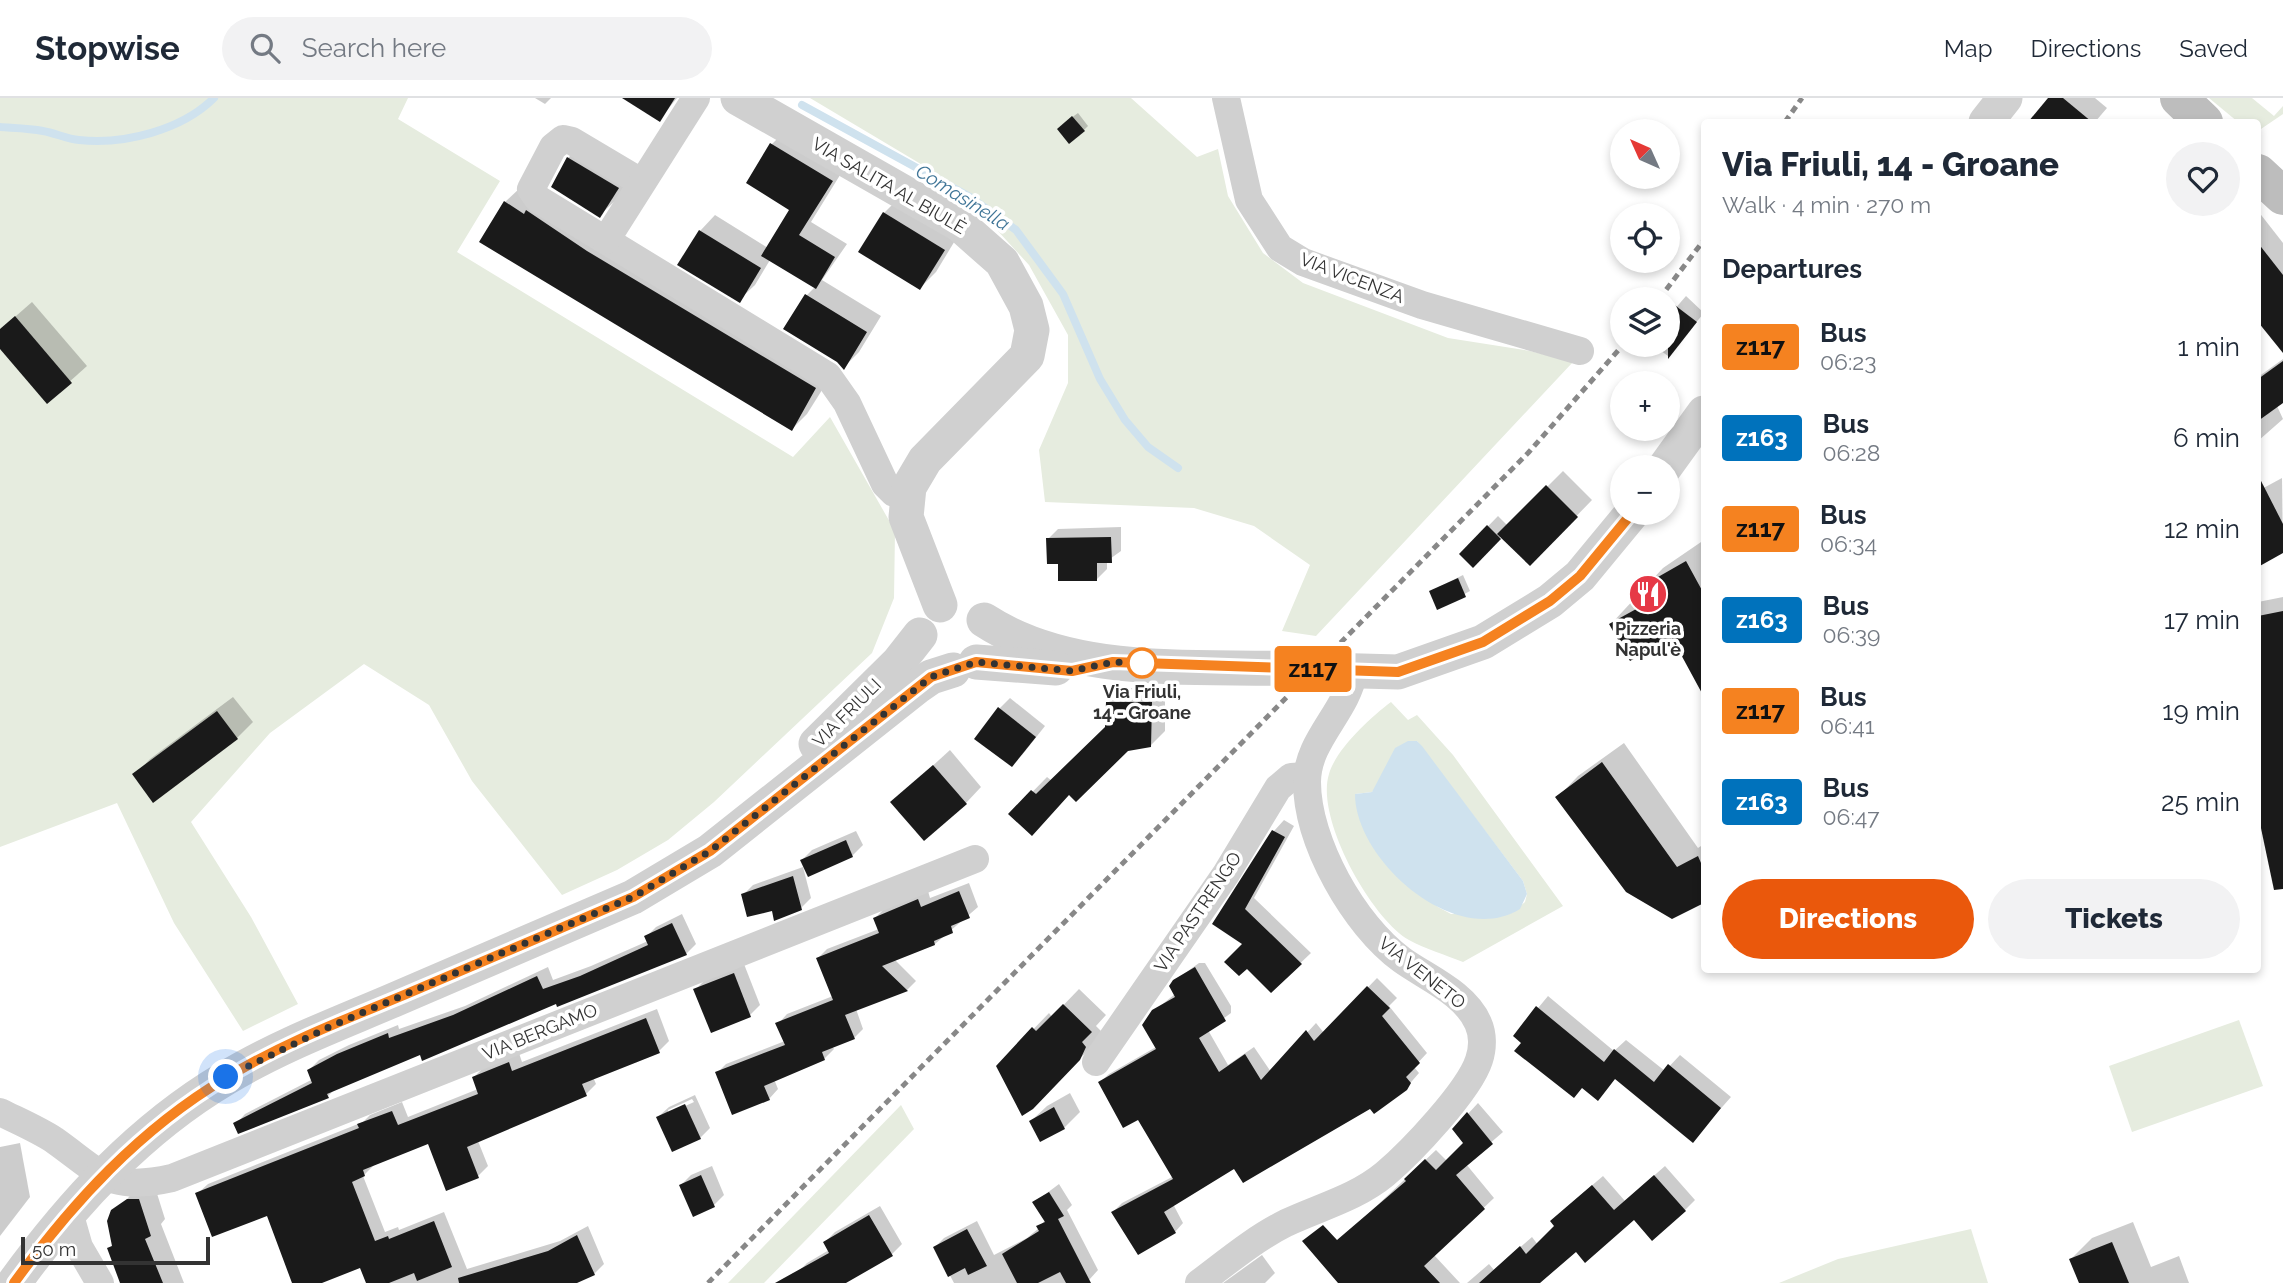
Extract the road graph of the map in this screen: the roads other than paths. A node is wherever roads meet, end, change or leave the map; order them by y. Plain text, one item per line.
1 (696, 98) edge
2 (1226, 98) edge
3 (2005, 98) edge
4 (753, 102) edge
5 (1988, 119) edge
6 (2261, 176) edge
7 (641, 182) junction
8 (2283, 196) edge
9 (606, 240) junction
10 (1580, 351) dead end
11 (1701, 417) edge
12 (1674, 455) edge
13 (906, 496) junction
14 (1622, 525) edge
15 (940, 605) junction
16 (984, 620) junction
17 (920, 635) junction
18 (1113, 662) junction
19 (965, 666) junction
20 (1326, 670) junction
21 (1307, 775) junction
22 (744, 822) junction
23 (975, 859) dead end
24 (1096, 1062) dead end
25 (0, 1112) edge
26 (102, 1177) junction
27 (69, 1212) junction
28 (14, 1283) edge
29 (100, 1283) edge
30 (1199, 1283) edge

1 - 7 street
2 - 10 street, VIA VICENZA
3 - 5 street
4 - 13 street, VIA SALITA AL BIULÈ
6 - 8 main road
7 - 9 street
7 - 9 street
9 - 13 street
11 - 12 street
13 - 15 street
14 - 20 street, VIA FRIULI
15 - 16 street
15 - 17 street
16 - 18 street, VIA FRIULI
16 - 19 street
17 - 19 street
17 - 22 street, VIA FRIULI
18 - 19 street, VIA FRIULI
18 - 20 street, VIA FRIULI
19 - 22 street, VIA FRIULI
20 - 21 street, VIA VENETO
21 - 24 street, VIA PASTRENGO
21 - 30 street, VIA VENETO
22 - 26 street, VIA FRIULI
23 - 26 street, VIA BERGAMO
25 - 26 street
26 - 27 street, VIA FRIULI
27 - 28 street, VIA FRIULI
27 - 29 street

